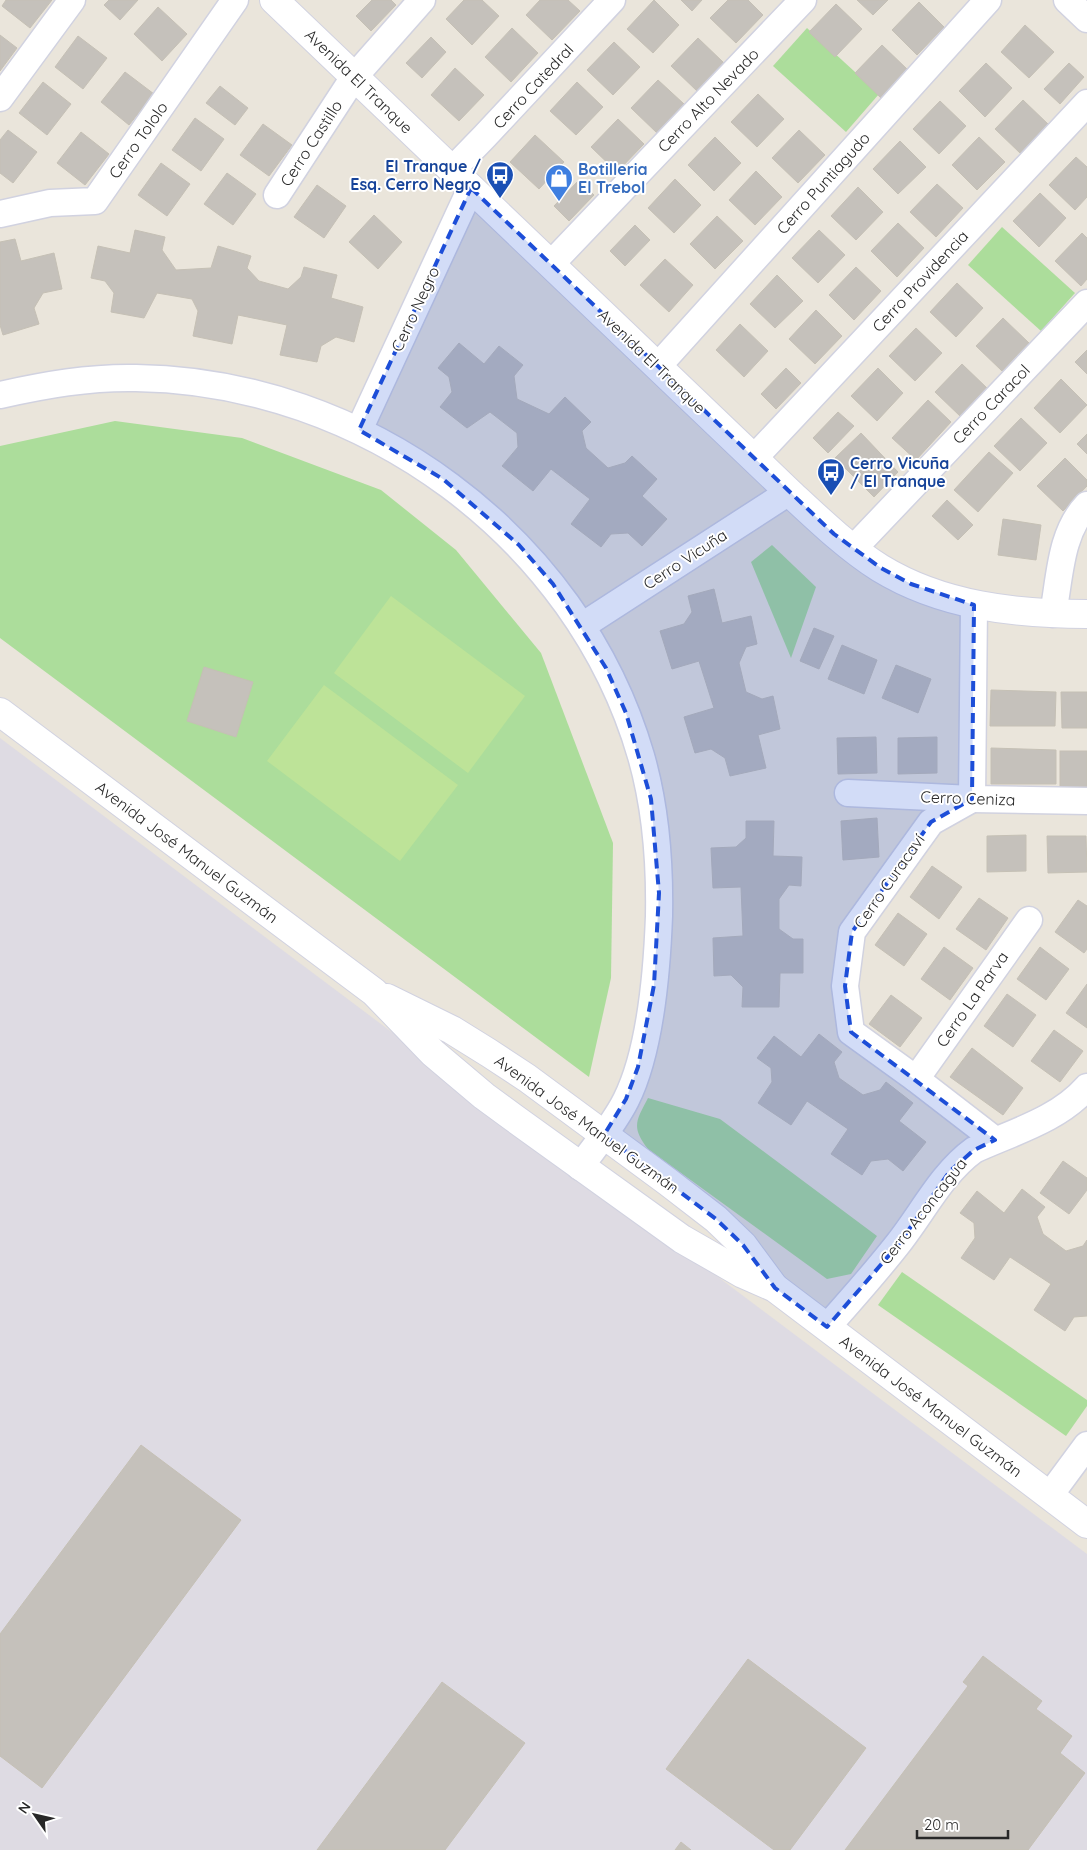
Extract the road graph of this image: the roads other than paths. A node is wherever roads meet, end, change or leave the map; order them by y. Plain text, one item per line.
1 (72, 0) edge
2 (235, 0) edge
3 (274, 0) edge
4 (422, 0) edge
5 (612, 0) edge
6 (803, 0) edge
7 (988, 0) edge
8 (1067, 0) edge
9 (1087, 19) edge
10 (354, 77) junction
11 (0, 98) edge
12 (1087, 103) edge
13 (461, 179) junction
14 (277, 195) dead end
15 (0, 214) edge
16 (551, 264) junction
17 (1087, 303) edge
18 (658, 366) junction
19 (0, 395) edge
20 (359, 430) junction
21 (754, 458) junction
22 (789, 492) junction
23 (1087, 505) edge
24 (853, 549) junction
25 (974, 605) junction
26 (1053, 614) junction
27 (1087, 614) edge
28 (582, 626) junction
29 (0, 712) edge
30 (848, 793) dead end
31 (972, 799) junction
32 (1087, 801) edge
33 (1029, 920) dead end
34 (374, 992) junction
35 (916, 1079) junction
36 (1087, 1086) edge
37 (604, 1135) junction
38 (995, 1140) junction
39 (580, 1167) junction
40 (775, 1288) junction
41 (827, 1327) junction
42 (1087, 1445) edge
43 (1050, 1495) junction
44 (1087, 1524) edge

1 - 11 street
2 - 15 street, Cerro Tololo
3 - 10 street, Avenida El Tranque
4 - 10 street, Cerro Castillo
5 - 13 street, Cerro Catedral
6 - 16 street, Cerro Alto Nevado
7 - 18 street, Cerro Puntiagudo
8 - 9 street
10 - 13 street, Avenida El Tranque
10 - 14 street, Cerro Castillo
12 - 21 street, Cerro Providencia
13 - 16 street, Avenida El Tranque
13 - 20 street, Cerro Negro
16 - 18 street, Avenida El Tranque
17 - 24 street, Cerro Caracol
18 - 21 street, Avenida El Tranque
19 - 20 street
20 - 28 street
21 - 22 street, Avenida El Tranque
22 - 24 street, Avenida El Tranque
22 - 28 street, Cerro Vicuña
23 - 26 street
24 - 25 street, Avenida El Tranque
25 - 26 street, Avenida El Tranque
25 - 31 street
26 - 27 street, Avenida El Tranque
28 - 37 street
29 - 34 street, Avenida José Manuel Guzmán
30 - 31 street, Cerro Ceniza
31 - 32 street, Cerro Ceniza
31 - 35 street, Cerro Curacaví
33 - 35 street, Cerro La Parva
34 - 37 street, Avenida José Manuel Guzmán
34 - 39 street, Avenida José Manuel Guzmán
35 - 38 street, Cerro Curacaví
36 - 38 street, Cerro Aconcagua
37 - 39 street
37 - 40 street, Avenida José Manuel Guzmán
38 - 41 street, Cerro Aconcagua
39 - 40 street, Avenida José Manuel Guzmán
40 - 41 street, Avenida José Manuel Guzmán
41 - 43 street, Avenida José Manuel Guzmán
42 - 43 street
43 - 44 street, Avenida José Manuel Guzmán

